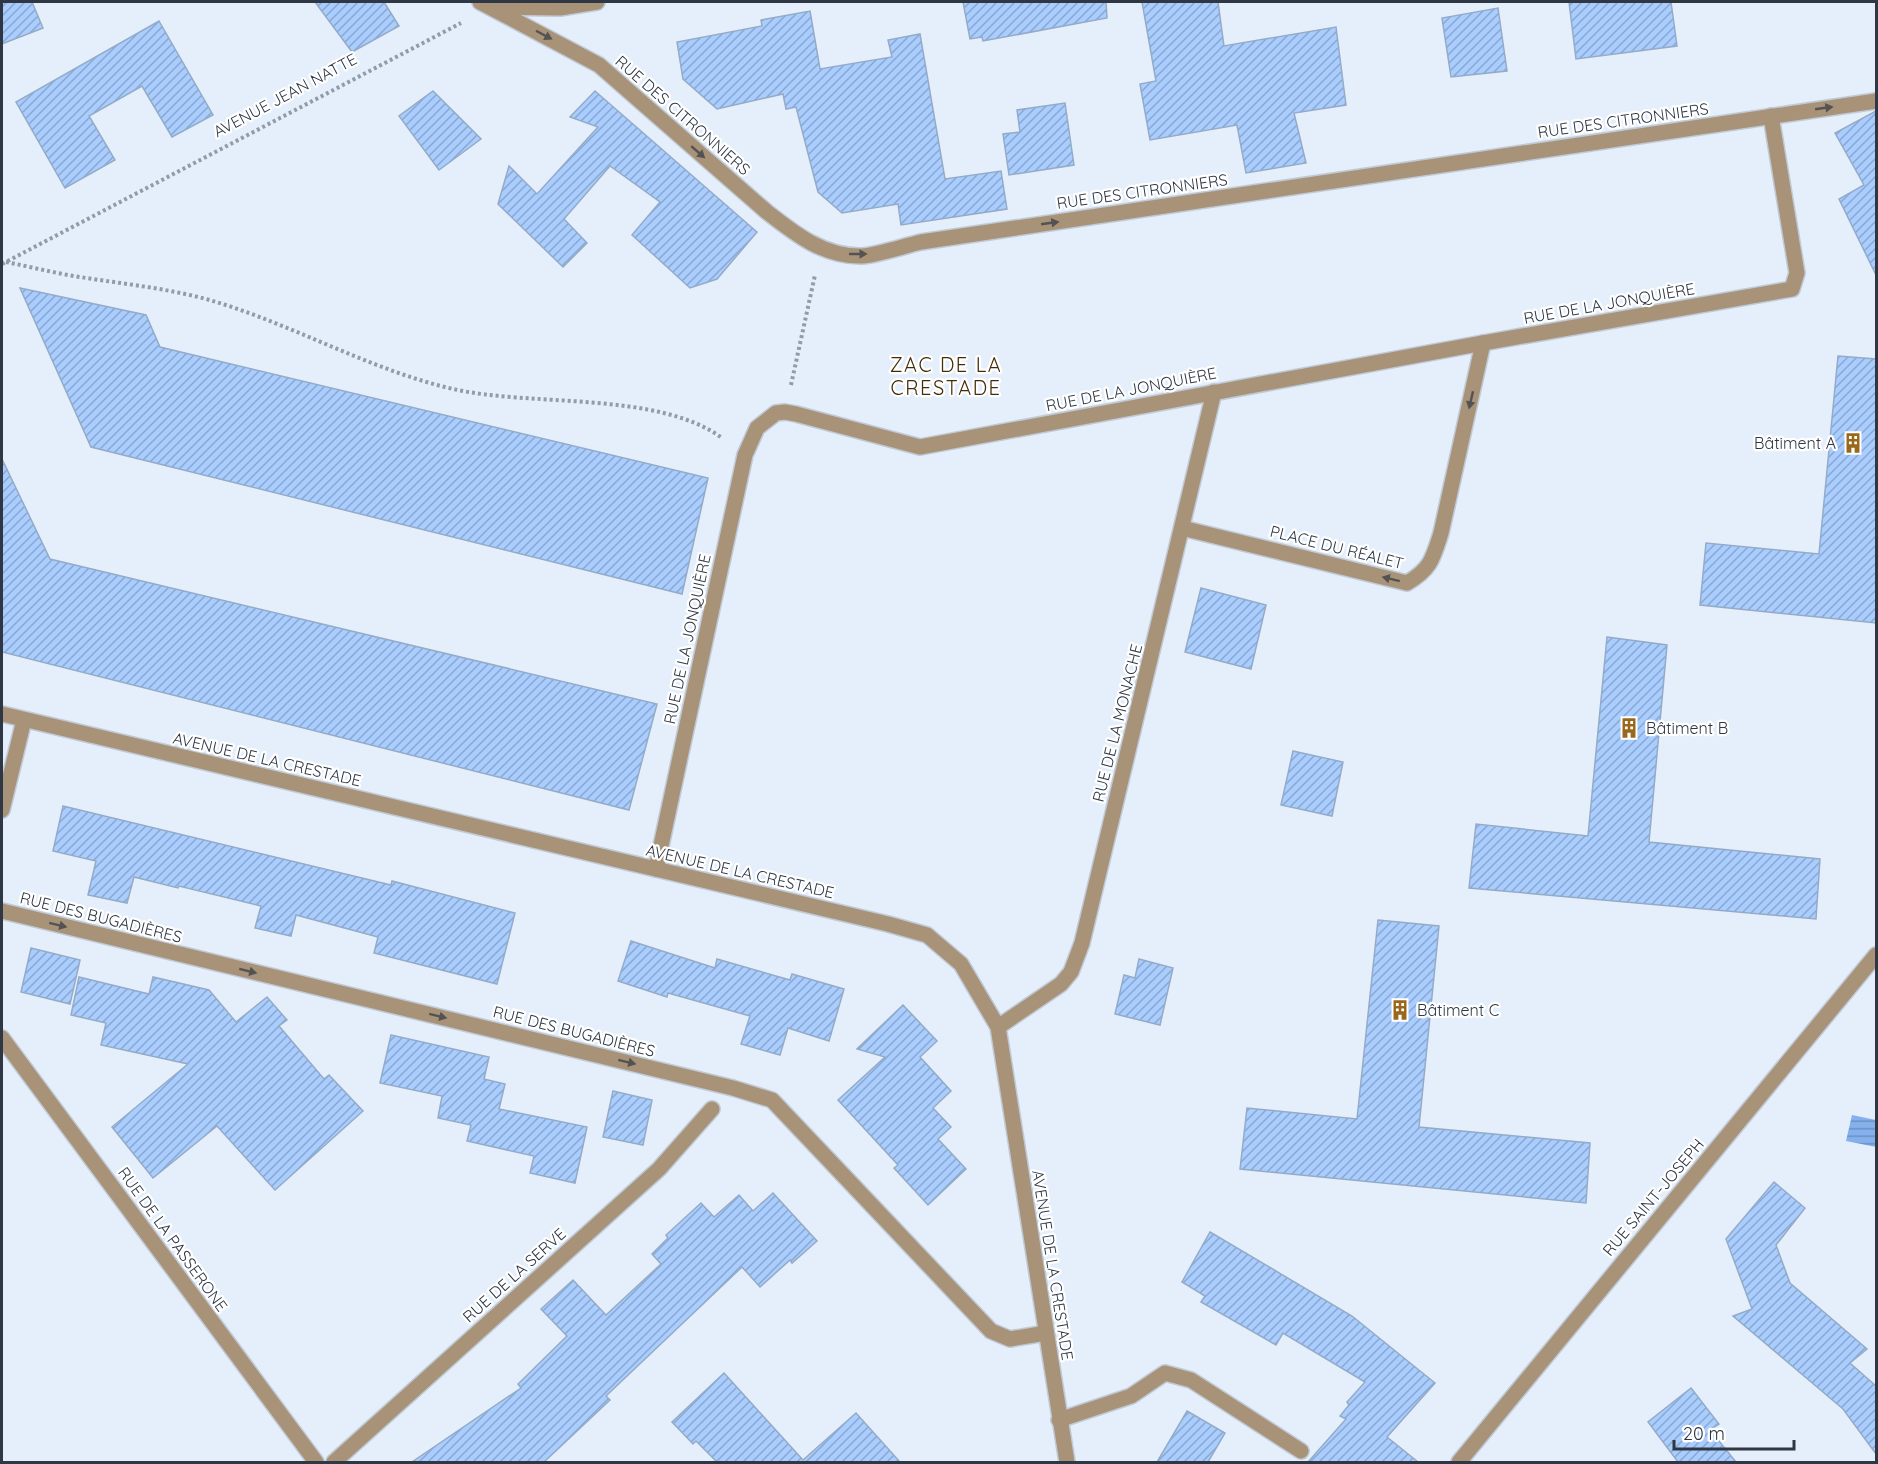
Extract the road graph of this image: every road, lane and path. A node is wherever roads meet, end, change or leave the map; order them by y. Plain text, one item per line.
1 (597, 2) edge
2 (486, 4) edge
3 (1876, 101) edge
4 (1771, 116) junction
5 (821, 248) junction
6 (4, 263) edge
7 (1483, 343) junction
8 (1214, 392) junction
9 (785, 412) junction
10 (745, 455) junction
11 (1182, 528) junction
12 (2, 714) edge
13 (24, 720) junction
14 (2, 810) edge
15 (656, 869) junction
16 (2, 911) edge
17 (1876, 955) edge
18 (998, 1027) junction
19 (2, 1038) edge
20 (712, 1109) dead end
21 (1046, 1333) junction
22 (1059, 1420) junction
23 (1301, 1451) dead end
24 (316, 1462) edge
25 (334, 1462) edge
26 (1067, 1462) edge
27 (1459, 1462) edge

1 - 2 street
2 -> 5 street, RUE DES CITRONNIERS
2 - 6 path, AVENUE JEAN NATTE
4 -> 3 street, RUE DES CITRONNIERS
5 -> 4 street, RUE DES CITRONNIERS
4 - 7 street, RUE DE LA JONQUIÈRE
5 - 9 path
6 - 10 path
7 - 8 street, RUE DE LA JONQUIÈRE
7 -> 11 street, PLACE DU RÉALET
8 - 9 street, RUE DE LA JONQUIÈRE
8 - 11 street, RUE DE LA MONACHE
9 - 10 street, RUE DE LA JONQUIÈRE
10 - 15 street, RUE DE LA JONQUIÈRE
11 - 18 street, RUE DE LA MONACHE
12 - 13 street, AVENUE DE LA CRESTADE
13 - 14 street
13 - 15 street, AVENUE DE LA CRESTADE
15 - 18 street, AVENUE DE LA CRESTADE
16 -> 21 street, RUE DES BUGADIÈRES
17 - 27 street, RUE SAINT-JOSEPH
18 - 21 street, AVENUE DE LA CRESTADE
19 - 24 street, RUE DE LA PASSERONE
20 - 25 street, RUE DE LA SERVE
21 - 22 street, AVENUE DE LA CRESTADE
22 - 23 street
22 - 26 street, AVENUE DE LA CRESTADE

